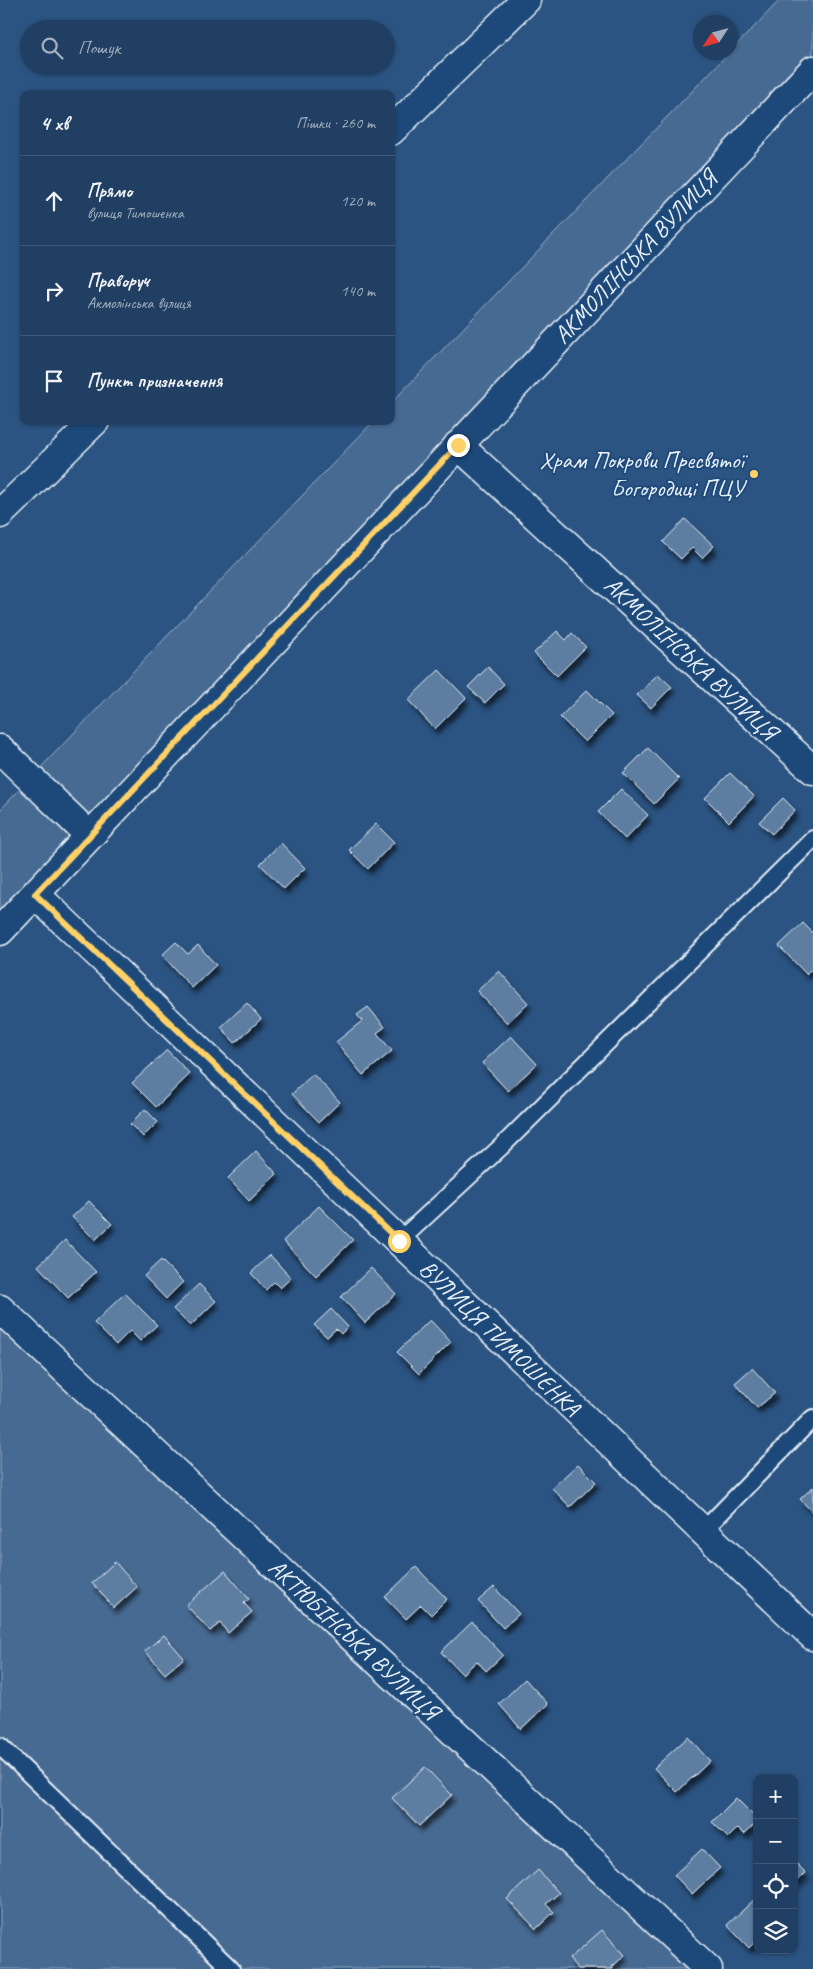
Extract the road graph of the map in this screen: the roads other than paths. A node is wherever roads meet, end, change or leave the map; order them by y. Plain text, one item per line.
1 (526, 0) edge
2 (808, 83) edge
3 (395, 127) edge
4 (91, 425) edge
5 (458, 445) junction
6 (0, 514) edge
7 (0, 749) edge
8 (813, 770) edge
9 (90, 836) junction
10 (813, 839) edge
11 (35, 894) junction
12 (0, 931) edge
13 (399, 1241) junction
14 (0, 1309) edge
15 (813, 1418) edge
16 (703, 1531) junction
17 (813, 1636) edge
18 (0, 1746) edge
19 (231, 1969) edge
20 (708, 1969) edge

1 - 3 street
2 - 5 street, АКМОЛІНСЬКА ВУЛИЦЯ
4 - 6 street
5 - 8 street, АКМОЛІНСЬКА ВУЛИЦЯ
5 - 9 street, АКМОЛІНСЬКА ВУЛИЦЯ
7 - 9 street
9 - 11 street, АКМОЛІНСЬКА ВУЛИЦЯ
10 - 13 lane
11 - 12 street, АКМОЛІНСЬКА ВУЛИЦЯ
11 - 13 street, ВУЛИЦЯ ТИМОШЕНКА
13 - 16 street, ВУЛИЦЯ ТИМОШЕНКА
14 - 20 street, АКТЮБІНСЬКА ВУЛИЦЯ
15 - 16 lane
16 - 17 street, ВУЛИЦЯ ТИМОШЕНКА
18 - 19 lane

